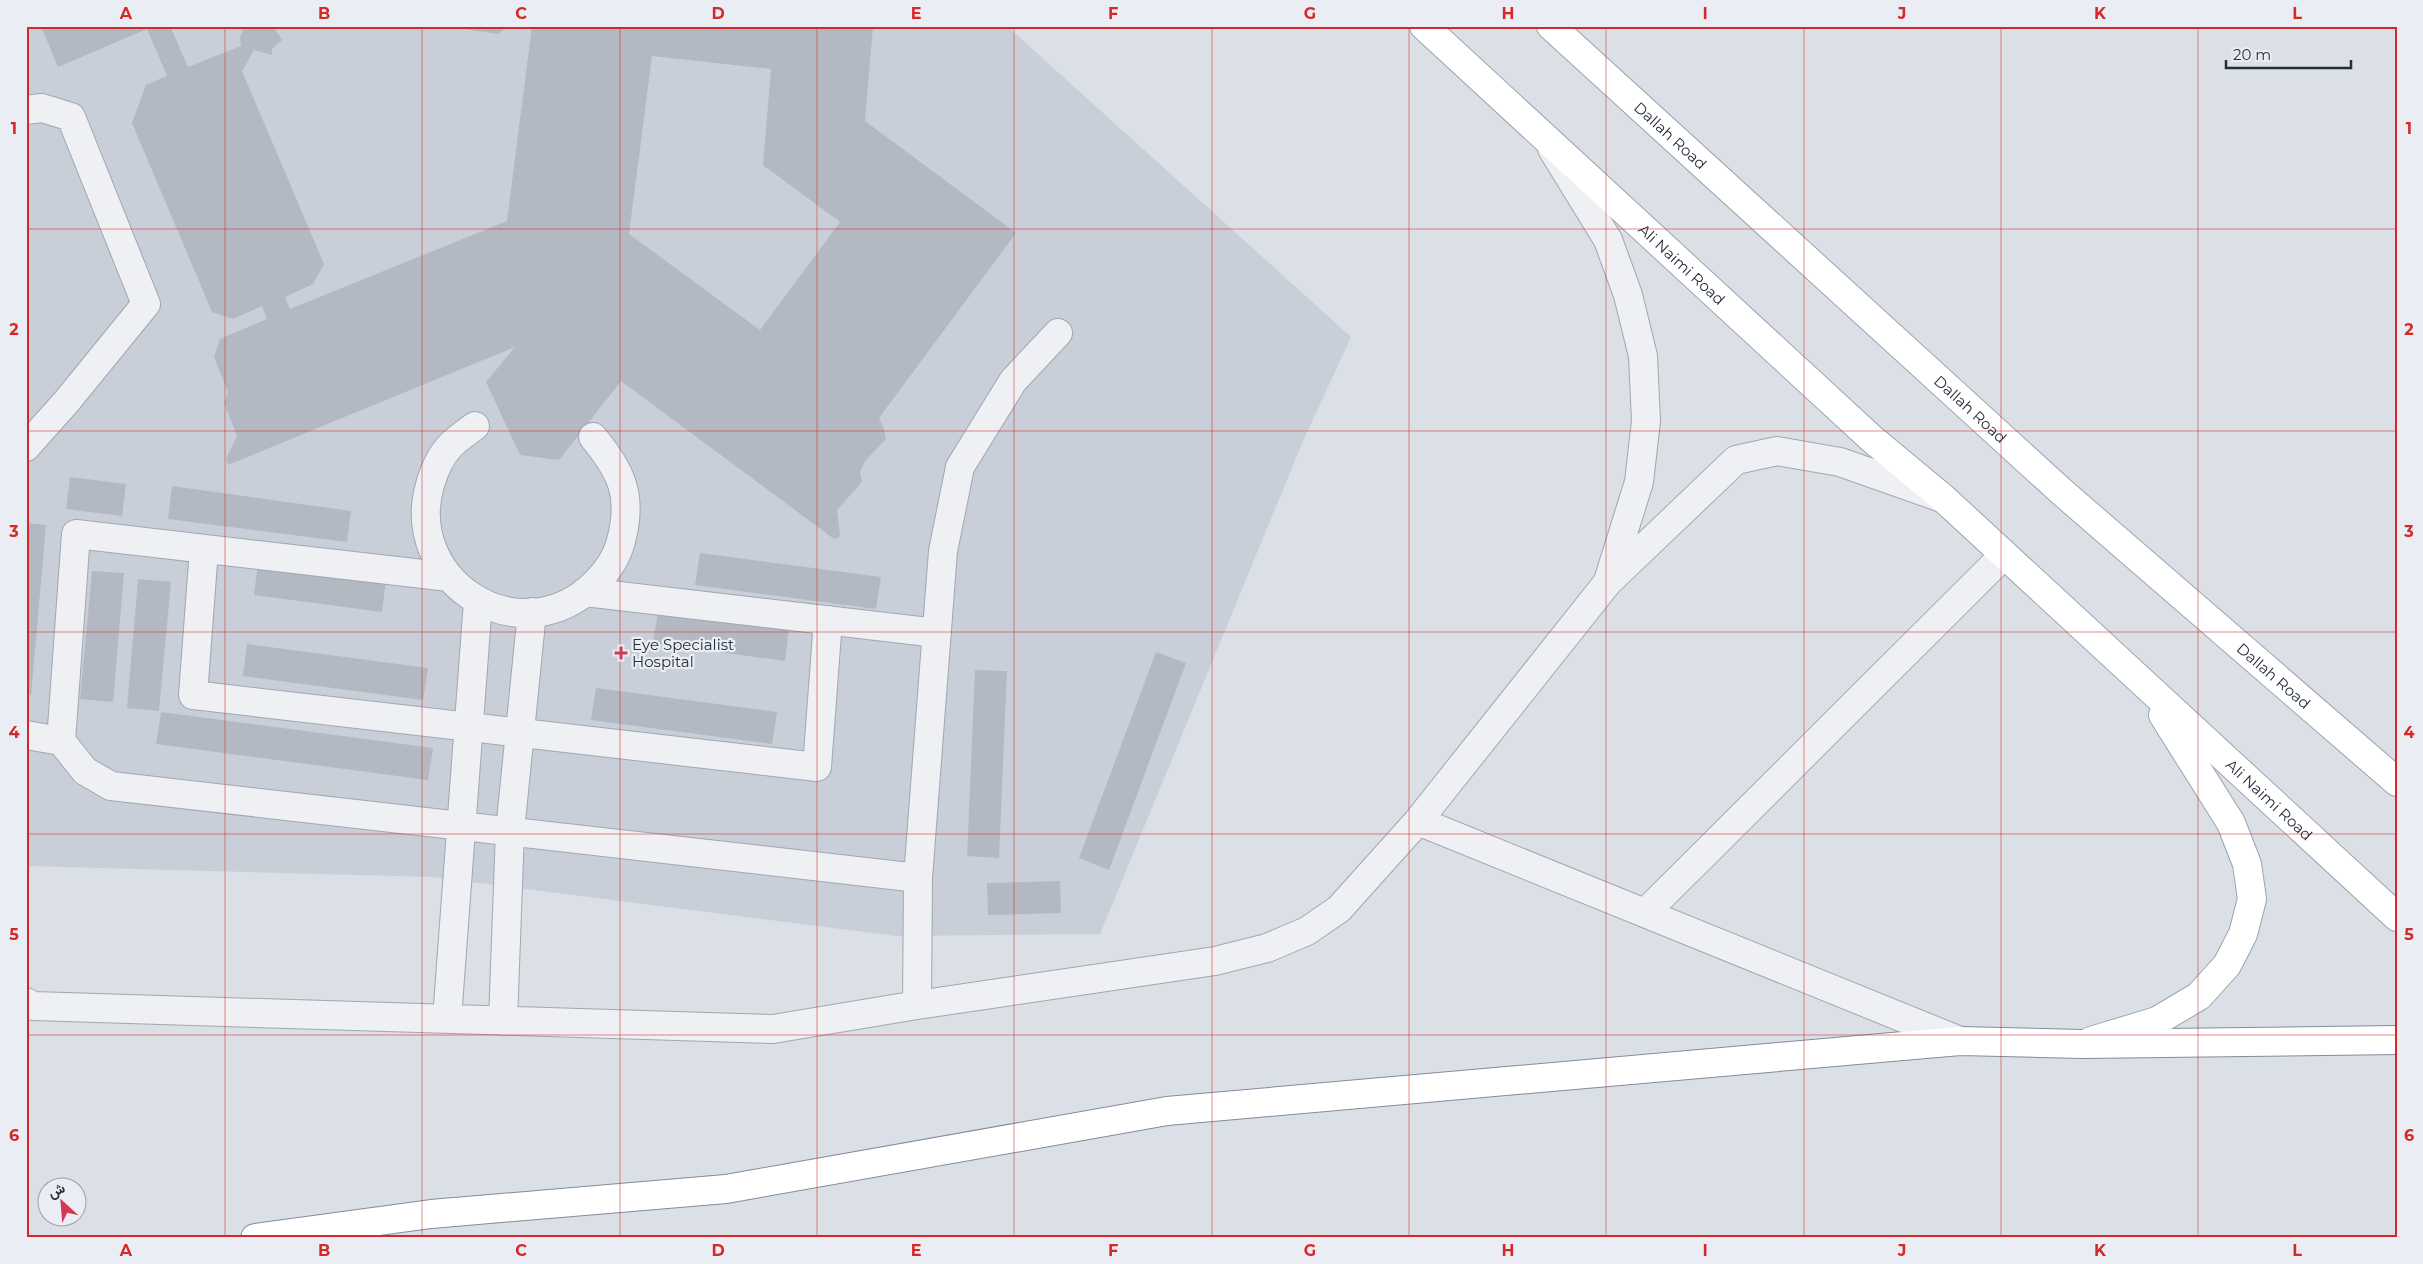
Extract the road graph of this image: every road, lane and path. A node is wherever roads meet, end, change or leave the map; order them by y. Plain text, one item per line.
1 (1424, 26) edge
2 (1551, 26) edge
3 (26, 110) edge
4 (1545, 138) junction
5 (1058, 333) dead end
6 (475, 426) dead end
7 (593, 438) dead end
8 (26, 447) edge
9 (1943, 498) junction
10 (204, 549) junction
11 (2004, 555) junction
12 (449, 577) junction
13 (1608, 582) junction
14 (585, 592) junction
15 (478, 601) junction
16 (532, 612) junction
17 (828, 620) junction
18 (937, 633) junction
19 (2142, 682) junction
20 (469, 727) junction
21 (519, 732) junction
22 (26, 735) edge
23 (61, 741) junction
24 (2397, 782) edge
25 (1418, 820) junction
26 (462, 826) junction
27 (510, 831) junction
28 (918, 878) junction
29 (1645, 912) junction
30 (2397, 916) edge
31 (26, 1002) edge
32 (918, 1005) junction
33 (447, 1019) junction
34 (503, 1021) junction
35 (2397, 1040) edge
36 (1960, 1041) junction
37 (2082, 1044) junction
38 (255, 1238) edge

1 - 4 main road, Ali Naimi Road
2 - 24 main road, Dallah Road
3 - 8 lane
4 - 9 main road, Ali Naimi Road
4 - 13 lane
5 - 18 lane
6 - 12 lane
7 - 14 lane
9 - 11 main road
9 - 13 lane
10 - 12 lane
10 - 20 lane
10 - 23 lane
11 - 19 main road
11 - 29 lane
12 - 15 lane
13 - 25 lane
14 - 16 lane
14 - 17 lane
15 - 16 lane
15 - 20 lane
16 - 21 lane
17 - 18 lane
17 - 21 lane
18 - 28 lane
19 - 30 main road, Ali Naimi Road
19 - 37 main road
20 - 21 lane
20 - 26 lane
21 - 27 lane
22 - 23 lane
23 - 26 lane
25 - 29 lane
25 - 32 lane
26 - 27 lane
26 - 33 lane
27 - 28 lane
27 - 34 lane
28 - 32 lane
29 - 36 lane
31 - 33 lane
32 - 34 lane
33 - 34 lane
35 - 37 main road
36 - 37 main road
36 - 38 main road

